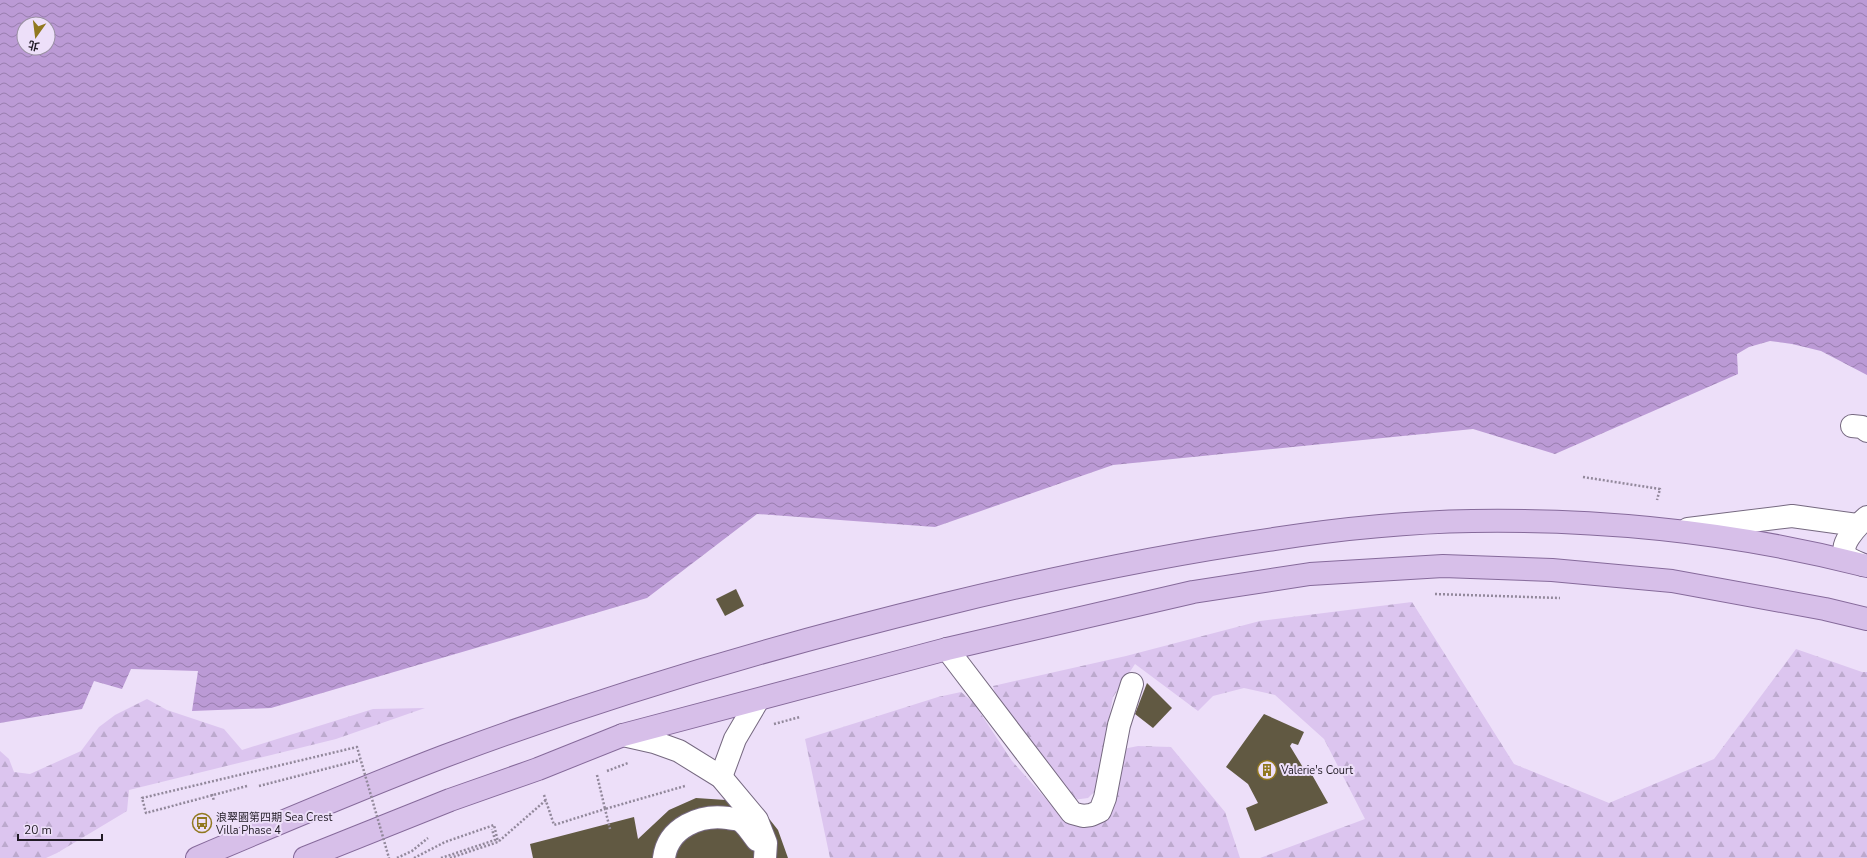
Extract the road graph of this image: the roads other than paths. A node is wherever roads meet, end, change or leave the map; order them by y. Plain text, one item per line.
1 (1862, 521) edge
2 (1674, 531) junction
3 (1865, 565) edge
4 (1867, 619) edge
5 (947, 649) junction
6 (1132, 684) dead end
7 (758, 700) junction
8 (623, 735) junction
9 (721, 777) junction
10 (766, 856) edge
11 (197, 858) edge
12 (305, 858) edge
13 (664, 858) edge

1 - 2 lane
1 - 3 lane
2 - 3 main road
2 - 11 main road
4 - 5 main road
5 - 6 lane
5 - 7 main road
7 - 8 main road
7 - 9 lane
8 - 9 lane
8 - 12 main road
9 - 10 lane
10 - 13 lane

